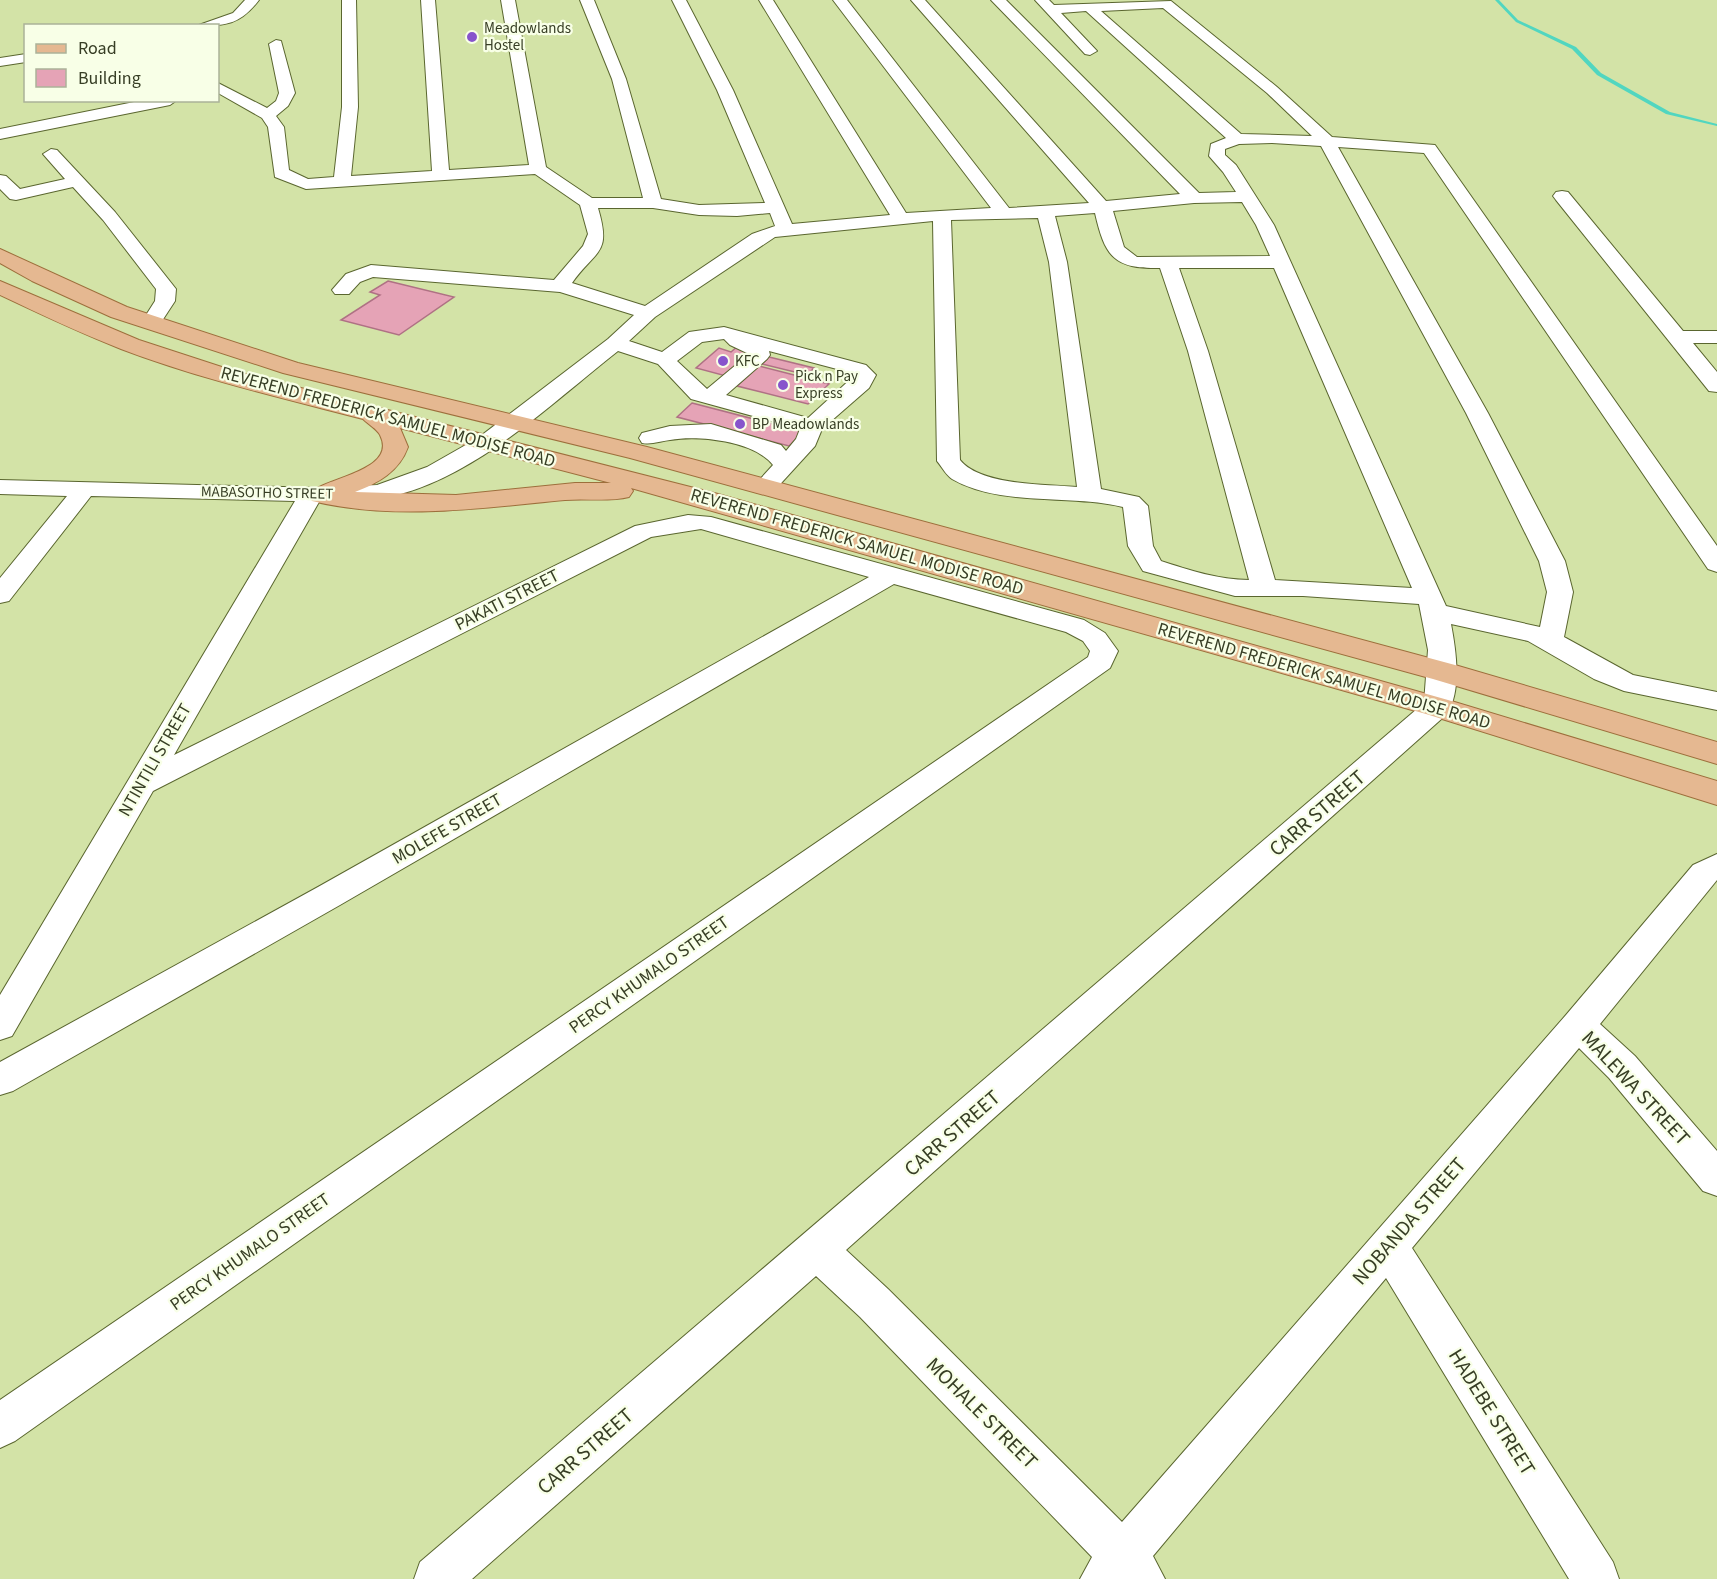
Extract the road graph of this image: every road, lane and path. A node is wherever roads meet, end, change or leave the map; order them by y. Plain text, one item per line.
1 (252, 0) edge
2 (349, 0) edge
3 (428, 0) edge
4 (508, 0) edge
5 (587, 0) edge
6 (680, 0) edge
7 (766, 0) edge
8 (840, 0) edge
9 (918, 0) edge
10 (998, 0) edge
11 (1046, 4) edge
12 (1090, 8) junction
13 (210, 24) edge
14 (276, 44) dead end
15 (1090, 51) dead end
16 (24, 58) edge
17 (0, 62) edge
18 (219, 89) edge
19 (160, 102) edge
20 (268, 115) junction
21 (0, 134) edge
22 (1237, 139) junction
23 (1326, 140) junction
24 (51, 154) dead end
25 (538, 170) junction
26 (441, 176) junction
27 (0, 180) edge
28 (77, 181) junction
29 (342, 183) junction
30 (1562, 196) dead end
31 (1247, 197) junction
32 (1194, 198) junction
33 (588, 203) junction
34 (653, 203) junction
35 (778, 207) junction
36 (1102, 208) junction
37 (1003, 212) junction
38 (1045, 212) junction
39 (942, 215) junction
40 (901, 219) junction
41 (785, 229) junction
42 (0, 255) edge
43 (1168, 262) junction
44 (1281, 262) junction
45 (562, 286) junction
46 (0, 287) edge
47 (342, 290) dead end
48 (648, 313) junction
49 (151, 323) junction
50 (1676, 337) junction
51 (1717, 337) edge
52 (615, 344) junction
53 (671, 367) junction
54 (1717, 386) edge
55 (705, 395) junction
56 (373, 415) junction
57 (515, 422) junction
58 (812, 426) junction
59 (486, 443) junction
60 (644, 445) junction
61 (785, 465) junction
62 (765, 487) junction
63 (0, 488) edge
64 (84, 490) junction
65 (316, 495) junction
66 (1090, 495) junction
67 (709, 500) junction
68 (1717, 564) edge
69 (892, 574) junction
70 (1264, 588) junction
71 (0, 595) edge
72 (1432, 605) junction
73 (1551, 641) junction
74 (1444, 672) junction
75 (1717, 701) edge
76 (1437, 707) junction
77 (1717, 753) edge
78 (141, 784) junction
79 (1717, 793) edge
80 (1717, 866) edge
81 (1578, 1025) junction
82 (0, 1026) edge
83 (0, 1080) edge
84 (1717, 1179) edge
85 (1388, 1245) junction
86 (818, 1250) junction
87 (0, 1426) edge
88 (1123, 1571) edge
89 (437, 1579) edge
90 (1596, 1579) edge

1 - 13 street
2 - 29 street
3 - 26 street
4 - 25 street
5 - 34 street
6 - 35 street
7 - 40 street
8 - 37 street
9 - 36 street
10 - 32 street
11 - 12 street
11 - 15 street
12 - 22 street
12 - 23 street
14 - 20 street
16 - 17 street
18 - 20 street
19 - 21 street
20 - 29 street
22 - 23 street
22 - 31 street
23 - 68 street
23 - 73 street
24 - 28 street
25 - 26 street
25 - 33 street
26 - 29 street
27 - 28 street
28 - 49 street
30 - 50 street
31 - 32 street, MABASOTHO STREET
31 - 44 street
32 - 36 street, MABASOTHO STREET
33 - 34 street
33 - 45 street
34 - 35 street
35 - 41 street
36 - 38 street, MABASOTHO STREET
36 - 43 street
37 - 38 street, MABASOTHO STREET
37 - 39 street, MABASOTHO STREET
38 - 66 street
39 - 40 street, MABASOTHO STREET
39 - 66 street
40 - 41 street, MABASOTHO STREET
41 - 48 street, MABASOTHO STREET
42 - 49 main road, REVEREND FREDERICK SAMUEL MODISE ROAD
43 - 44 street
43 - 70 street
44 - 72 street
45 - 47 street
45 - 48 street
46 - 56 main road, REVEREND FREDERICK SAMUEL MODISE ROAD
48 - 52 street, MABASOTHO STREET
49 - 57 main road, REVEREND FREDERICK SAMUEL MODISE ROAD
50 - 51 street
50 - 54 street
52 - 53 street
52 - 57 street, MABASOTHO STREET
53 - 55 street
53 - 55 street
53 - 58 street
55 - 58 street
55 - 60 street
56 - 59 main road, REVEREND FREDERICK SAMUEL MODISE ROAD
56 - 65 main road
57 - 59 street, MABASOTHO STREET
57 - 60 main road, REVEREND FREDERICK SAMUEL MODISE ROAD
58 - 61 street
59 - 65 street, MABASOTHO STREET
59 - 67 main road, REVEREND FREDERICK SAMUEL MODISE ROAD
60 - 61 street
60 - 62 main road, REVEREND FREDERICK SAMUEL MODISE ROAD
61 - 62 street
62 - 74 main road, REVEREND FREDERICK SAMUEL MODISE ROAD
63 - 64 street, MABASOTHO STREET
64 - 65 street, MABASOTHO STREET
64 - 71 street
65 - 67 main road
65 - 78 street, NTINTILI STREET
66 - 70 street
67 - 76 main road, REVEREND FREDERICK SAMUEL MODISE ROAD
69 - 78 street, PAKATI STREET
69 - 83 street, MOLEFE STREET
69 - 87 street, PERCY KHUMALO STREET
70 - 72 street
72 - 73 street
72 - 74 street
73 - 75 street
74 - 76 street
74 - 77 main road, REVEREND FREDERICK SAMUEL MODISE ROAD
76 - 79 main road, REVEREND FREDERICK SAMUEL MODISE ROAD
76 - 86 street, CARR STREET
78 - 82 street, NTINTILI STREET
80 - 81 street, NOBANDA STREET
81 - 84 street, MALEWA STREET
81 - 85 street, NOBANDA STREET
85 - 88 street, NOBANDA STREET
85 - 90 street, HADEBE STREET
86 - 88 street, MOHALE STREET
86 - 89 street, CARR STREET

